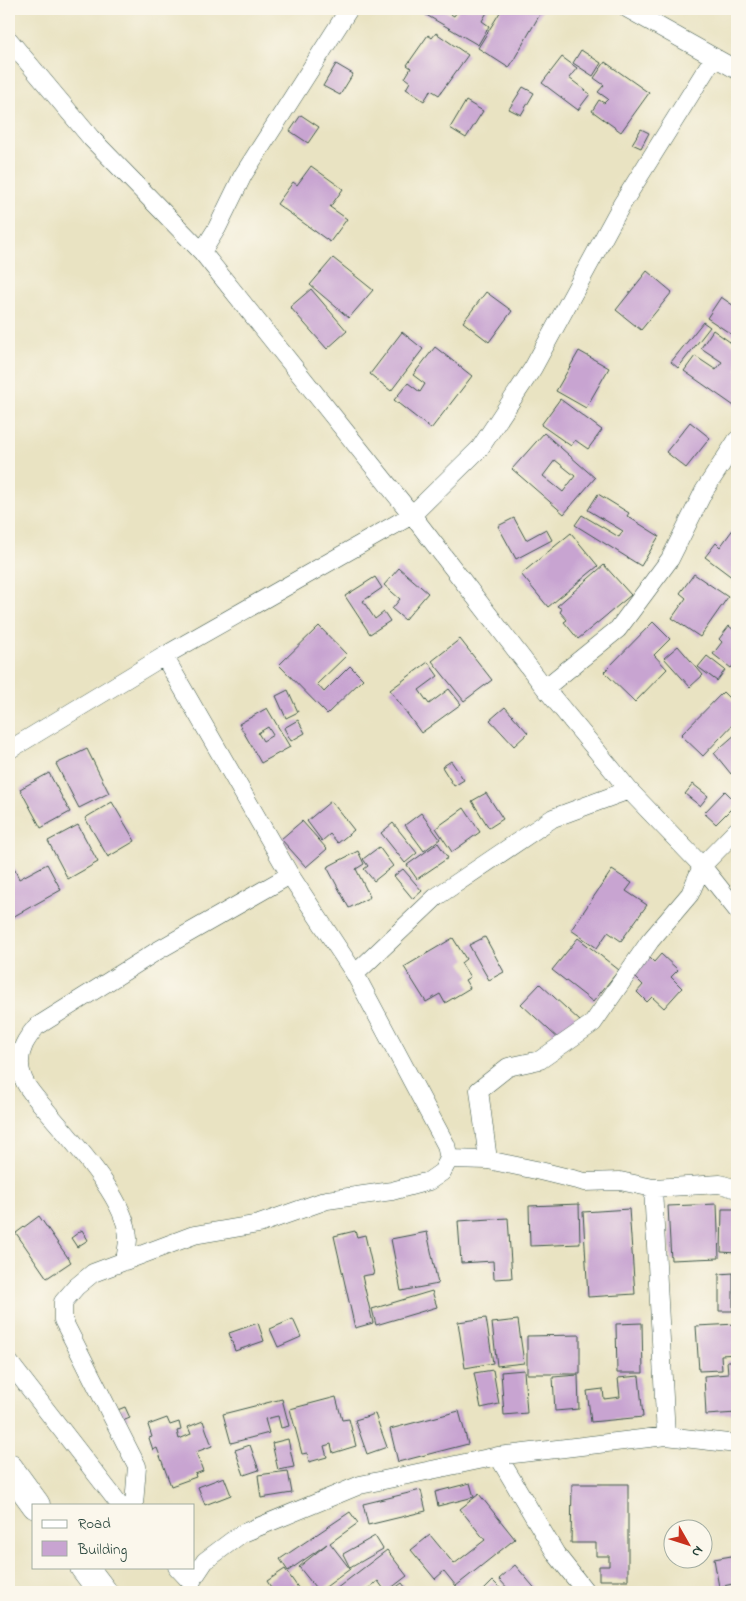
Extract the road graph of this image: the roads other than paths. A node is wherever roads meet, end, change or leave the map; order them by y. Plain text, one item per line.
1 (349, 9) edge
2 (628, 9) edge
3 (9, 40) edge
4 (714, 57) junction
5 (737, 70) edge
6 (202, 252) junction
7 (737, 440) edge
8 (412, 515) junction
9 (164, 656) junction
10 (544, 688) junction
11 (9, 750) edge
12 (629, 790) junction
13 (737, 830) edge
14 (702, 866) junction
15 (290, 874) junction
16 (737, 910) edge
17 (355, 974) junction
18 (449, 1159) junction
19 (488, 1160) junction
20 (653, 1188) junction
21 (737, 1189) edge
22 (125, 1261) junction
23 (9, 1362) edge
24 (666, 1436) junction
25 (737, 1444) edge
26 (498, 1456) junction
27 (9, 1468) edge
28 (35, 1504) edge
29 (119, 1504) edge
30 (134, 1504) edge
31 (85, 1568) edge
32 (178, 1568) edge
33 (191, 1587) edge
34 (103, 1592) edge
35 (586, 1592) edge

1 - 6 street
2 - 4 street
3 - 6 street
4 - 5 street
4 - 8 street
6 - 8 street
7 - 10 street
8 - 9 street
8 - 10 street
9 - 11 street
9 - 15 street
10 - 12 street
12 - 14 street
12 - 17 street
13 - 14 street
14 - 16 street
14 - 19 street
15 - 17 street
15 - 22 street
17 - 18 street
18 - 19 street
18 - 22 street
19 - 20 street
20 - 21 street
20 - 24 street
22 - 30 street
23 - 29 street
24 - 25 street
24 - 26 street
26 - 33 street
26 - 35 street
27 - 28 highway
31 - 34 highway
32 - 33 street

